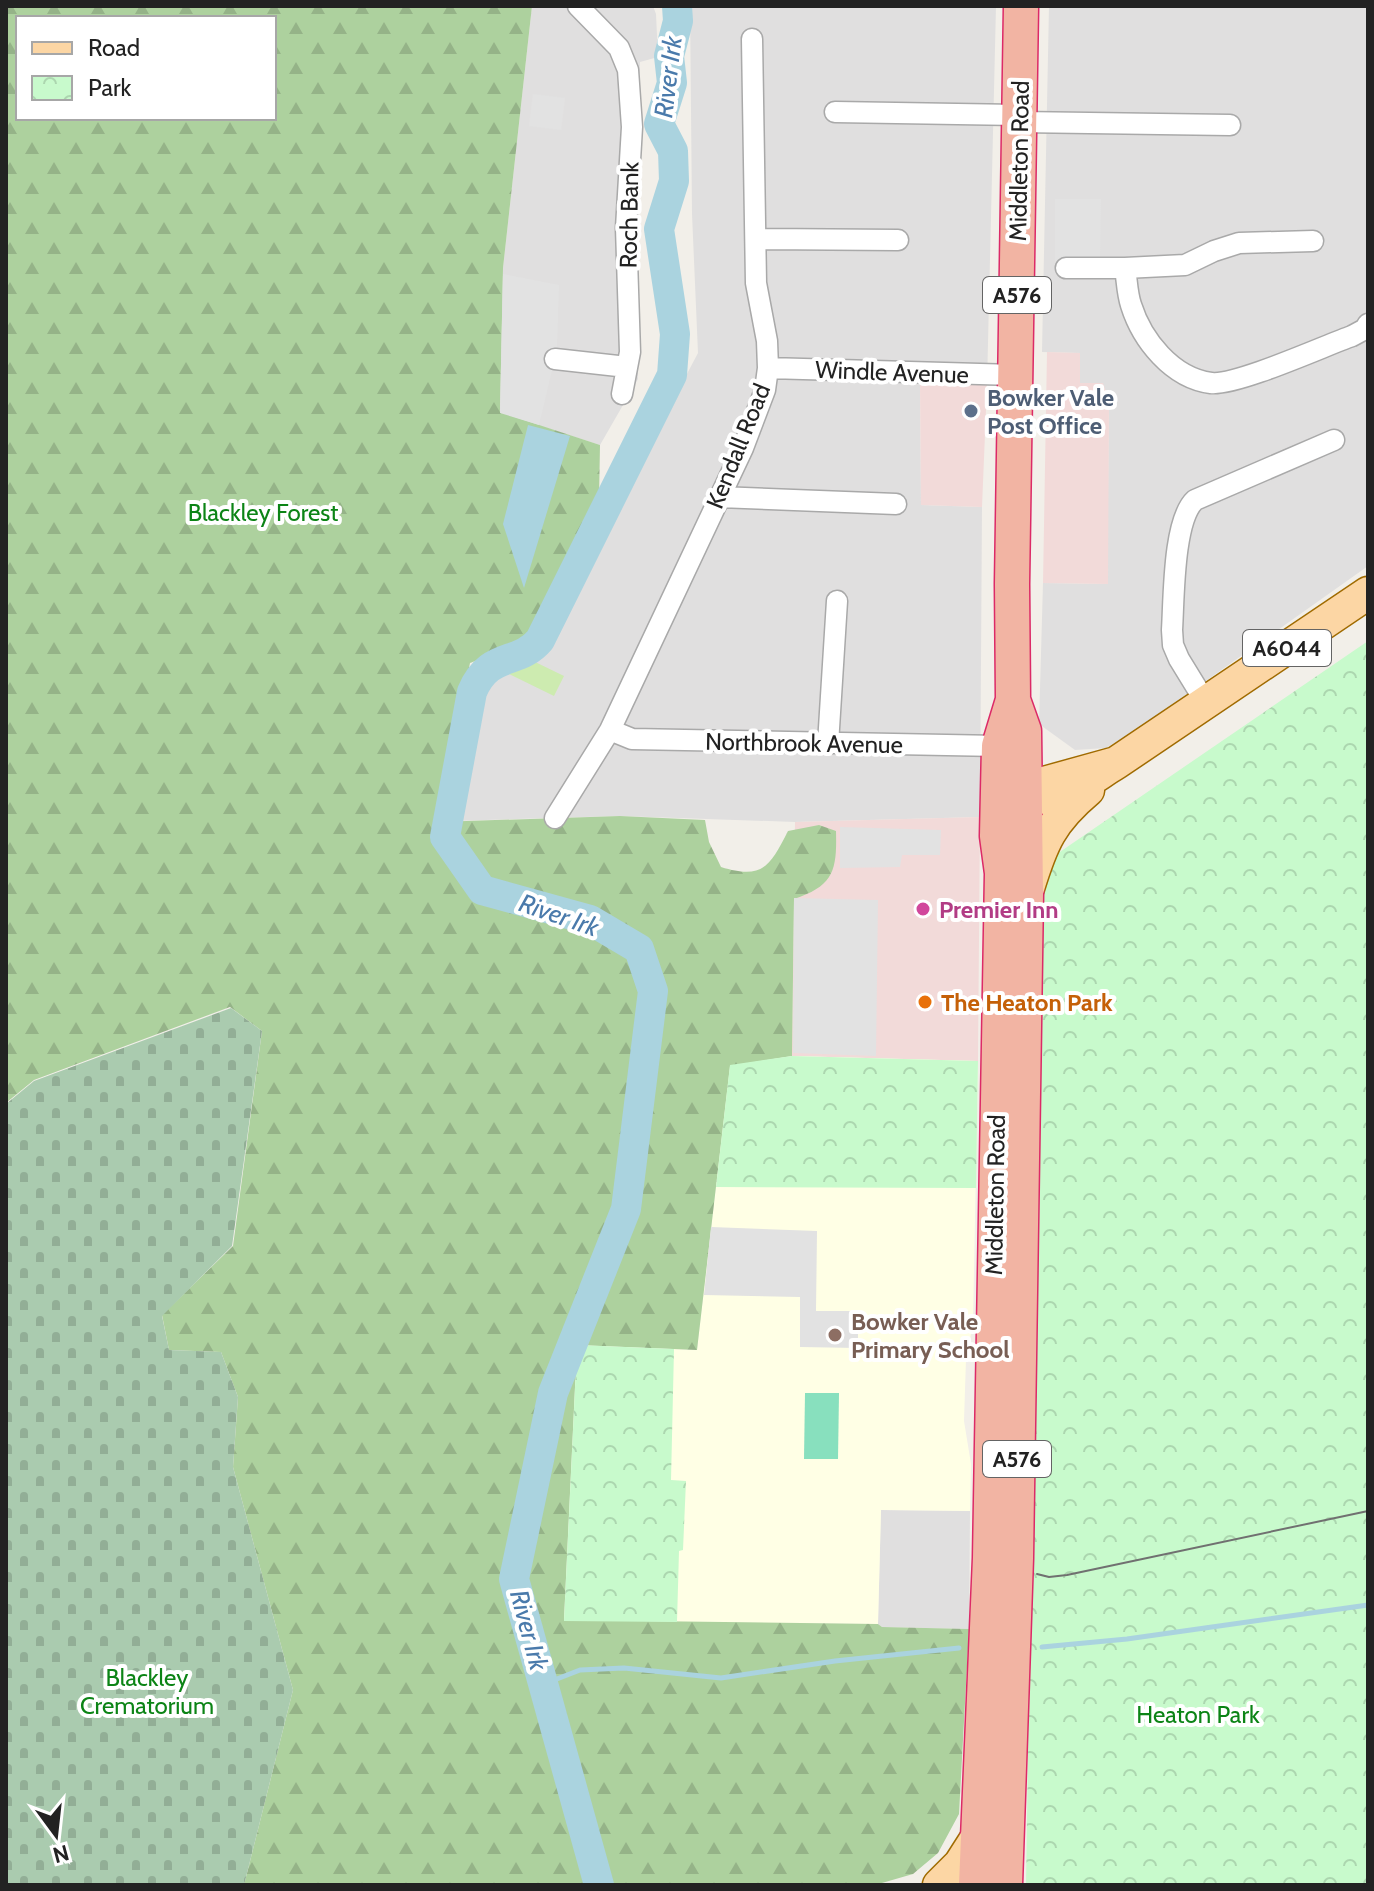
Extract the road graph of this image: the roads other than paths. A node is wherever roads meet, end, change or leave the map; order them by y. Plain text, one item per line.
1 (578, 6) edge
2 (1021, 6) edge
3 (752, 39) dead end
4 (835, 112) dead end
5 (1019, 118) junction
6 (1230, 125) dead end
7 (756, 239) junction
8 (898, 240) dead end
9 (1313, 241) dead end
10 (1066, 268) dead end
11 (1125, 268) junction
12 (1368, 324) edge
13 (555, 359) dead end
14 (627, 367) junction
15 (768, 368) junction
16 (1015, 375) junction
17 (622, 394) dead end
18 (1334, 440) dead end
19 (719, 497) junction
20 (896, 504) dead end
21 (1368, 593) edge
22 (837, 601) dead end
23 (1206, 703) junction
24 (610, 730) junction
25 (1009, 737) junction
26 (828, 744) junction
27 (1116, 763) junction
28 (1080, 771) junction
29 (1025, 794) junction
30 (555, 818) dead end
31 (1014, 883) junction
32 (1024, 1033) junction
33 (998, 1058) junction
34 (976, 1839) junction
35 (1001, 1877) edge
36 (939, 1885) edge
37 (976, 1885) edge

1 - 14 street, Roch Bank
2 - 5 highway, Middleton Road / A576
3 - 7 street, Kendall Road
4 - 5 street
5 - 6 street
5 - 16 highway, Middleton Road / A576
7 - 8 street
7 - 15 street, Kendall Road
9 - 11 street
10 - 11 street
11 - 12 street
13 - 14 street
14 - 17 street, Roch Bank
15 - 16 street, Windle Avenue
15 - 19 street, Kendall Road
16 - 25 highway, Middleton Road / A576
18 - 23 street
19 - 20 street
19 - 24 street, Kendall Road
21 - 23 main road, A6044
22 - 26 street
23 - 27 main road, A6044
24 - 26 street, Northbrook Avenue
24 - 30 street, Kendall Road
25 - 26 street, Northbrook Avenue
25 - 28 main road, A6044
25 - 29 highway
25 - 29 highway, Middleton Road / A576
25 - 31 highway, Middleton Road / A576
27 - 28 main road, A6044
27 - 29 main road, A6044
27 - 31 main road, A6044
28 - 29 main road, A6044
29 - 31 highway, A576
31 - 32 highway, Middleton Road / A576
31 - 33 highway, Middleton Road / A576
32 - 33 highway
32 - 35 highway, Middleton Road / A576
33 - 34 highway, Middleton Road / A576
34 - 36 main road
34 - 37 highway, Middleton Road / A576

